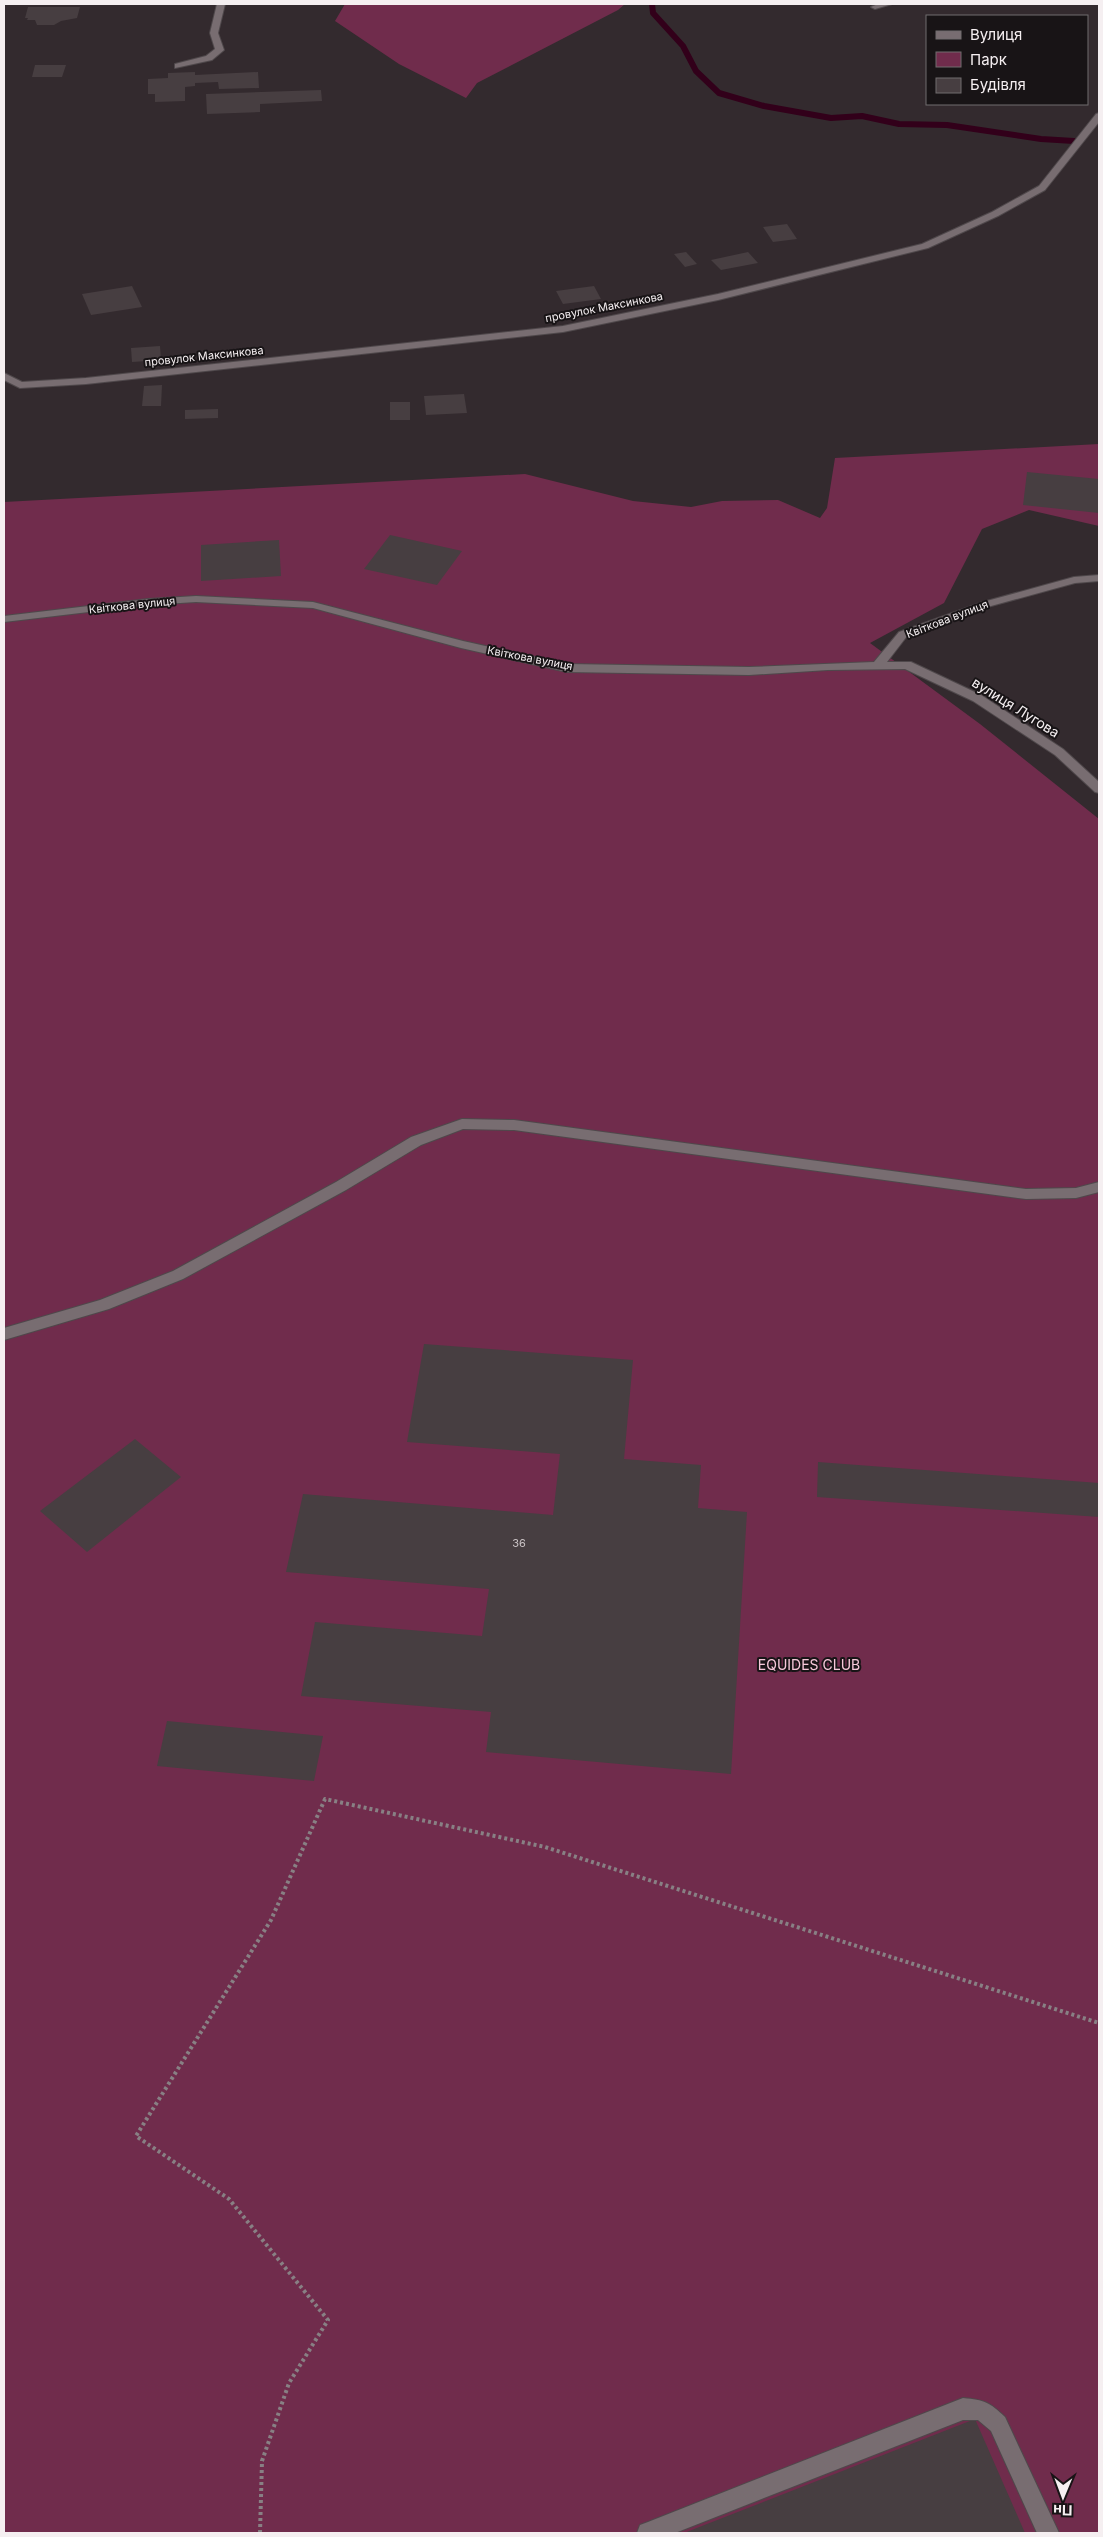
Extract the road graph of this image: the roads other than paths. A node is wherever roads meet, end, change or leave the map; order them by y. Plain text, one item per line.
1 (221, 4) edge
2 (888, 4) edge
3 (875, 7) dead end
4 (178, 66) dead end
5 (1099, 116) edge
6 (4, 376) edge
7 (1099, 578) edge
8 (4, 619) edge
9 (878, 665) junction
10 (1099, 789) edge
11 (1099, 1187) edge
12 (4, 1334) edge
13 (648, 2533) edge
14 (1048, 2533) edge

1 - 4 street
2 - 3 street
5 - 6 street, провулок Максинкова
7 - 9 street, Квіткова вулиця
8 - 9 street, Квіткова вулиця
9 - 10 street, вулиця Лугова
11 - 12 street
13 - 14 street

